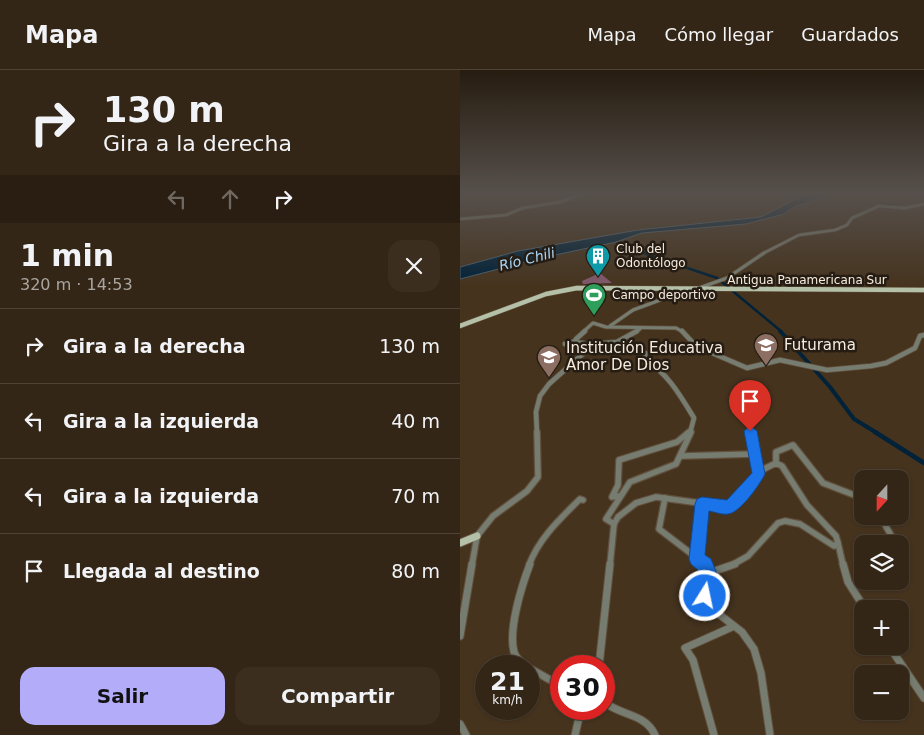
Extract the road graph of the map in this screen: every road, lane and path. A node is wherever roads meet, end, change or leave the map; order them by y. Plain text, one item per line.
1 (847, 224) edge
2 (698, 289) junction
3 (679, 290) junction
4 (924, 290) edge
5 (460, 326) edge
6 (610, 326) junction
7 (640, 328) junction
8 (924, 335) edge
9 (576, 341) junction
10 (565, 344) dead end
11 (590, 349) junction
12 (645, 353) dead end
13 (750, 431) dead end
14 (690, 432) junction
15 (754, 454) junction
16 (681, 456) junction
17 (776, 463) junction
18 (758, 474) junction
19 (620, 495) junction
20 (854, 495) edge
21 (665, 498) junction
22 (583, 500) dead end
23 (702, 504) junction
24 (614, 524) junction
25 (476, 536) junction
26 (460, 543) edge
27 (838, 543) junction
28 (697, 559) junction
29 (709, 574) junction
30 (859, 600) edge
31 (732, 627) junction
32 (460, 636) edge
33 (516, 655) edge
34 (600, 655) edge
35 (895, 655) edge
36 (924, 698) edge
37 (615, 706) edge
38 (578, 720) edge
39 (460, 724) edge
40 (466, 735) edge
41 (575, 735) edge
42 (655, 735) edge
43 (714, 735) edge
44 (770, 735) edge

1 - 2 street
2 - 3 main road, Antigua Panamericana Sur
2 - 4 main road, Antigua Panamericana Sur
3 - 5 main road, Antigua Panamericana Sur
3 - 6 street
6 - 7 street
6 - 9 street
7 - 8 street
7 - 11 street
9 - 10 street
9 - 11 street
11 - 25 street
12 - 14 street
13 - 15 street
14 - 16 street
14 - 19 street
15 - 16 street
15 - 18 street
16 - 19 street
17 - 18 street
17 - 20 street
17 - 27 street
18 - 23 street
19 - 24 street
21 - 23 street
21 - 24 street
21 - 28 street
22 - 33 street
23 - 28 street
24 - 34 street
25 - 26 main road
25 - 32 street
27 - 29 street
27 - 30 street
28 - 29 street
29 - 31 street
31 - 43 street
31 - 44 street
35 - 36 street
37 - 42 street
38 - 41 street
39 - 40 street

